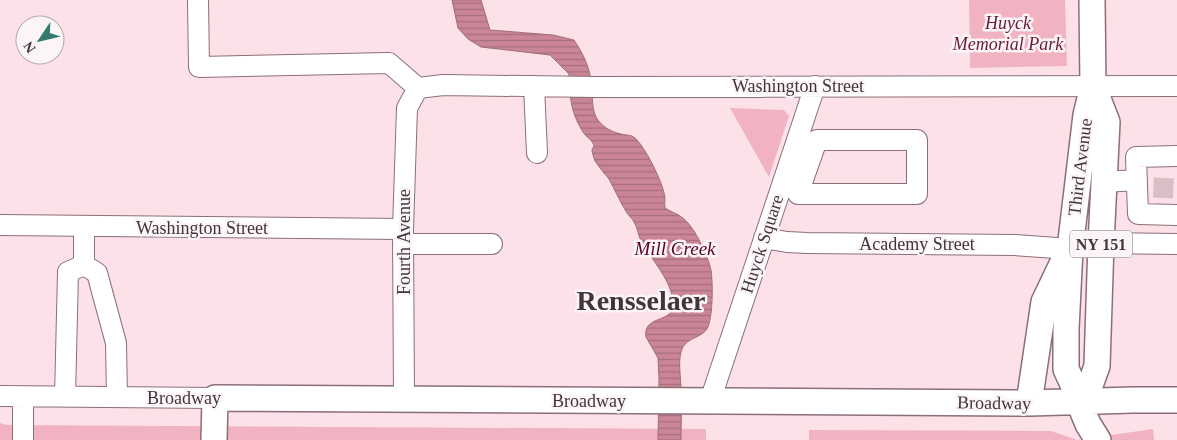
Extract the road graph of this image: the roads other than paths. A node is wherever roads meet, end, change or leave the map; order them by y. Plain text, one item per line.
1 (198, 0) edge
2 (1092, 0) edge
3 (534, 86) junction
4 (814, 86) junction
5 (1093, 86) junction
6 (1177, 86) edge
7 (418, 88) junction
8 (537, 153) dead end
9 (1168, 162) edge
10 (789, 164) junction
11 (809, 164) junction
12 (1137, 180) junction
13 (1104, 182) junction
14 (1168, 209) edge
15 (0, 225) edge
16 (84, 227) junction
17 (403, 237) junction
18 (764, 238) junction
19 (1101, 243) junction
20 (492, 244) dead end
21 (1177, 244) edge
22 (1070, 249) junction
23 (84, 265) junction
24 (0, 396) edge
25 (23, 396) junction
26 (65, 397) junction
27 (117, 397) junction
28 (215, 398) junction
29 (404, 400) junction
30 (1177, 400) edge
31 (707, 401) junction
32 (1084, 402) junction
33 (1030, 403) junction
34 (23, 440) edge
35 (214, 440) edge
36 (1098, 440) edge

1 - 7 street
2 - 5 main road, Third Avenue / NY 151
3 - 4 street, Washington Street
3 - 7 street, Washington Street
3 - 8 street
4 - 5 street, Washington Street
4 - 10 street, Huyck Square
5 - 6 street, Washington Street
5 - 13 main road, Third Avenue / NY 151
5 - 22 main road, Third Avenue / NY 151
7 - 17 street, Fourth Avenue
9 - 12 street
10 - 11 street
10 - 18 street, Huyck Square
11 - 11 street
12 - 13 street
12 - 14 street
13 - 19 main road, Third Avenue / NY 151
15 - 16 street, Washington Street
16 - 17 street, Washington Street
16 - 23 street
17 - 20 street, Washington Street
17 - 29 street, Fourth Avenue
18 - 22 street, Academy Street
18 - 31 street, Huyck Square
19 - 21 street
19 - 32 main road, Third Avenue / NY 151
22 - 32 main road, Third Avenue / NY 151
22 - 33 main road
23 - 26 street
23 - 27 street
24 - 25 street, Broadway
25 - 26 street, Broadway
25 - 34 street
26 - 27 street, Broadway
27 - 28 street, Broadway
28 - 29 main road, Broadway
28 - 35 main road
29 - 31 main road, Broadway
30 - 32 main road, Broadway
31 - 33 main road, Broadway
32 - 33 main road, Broadway
32 - 36 main road

